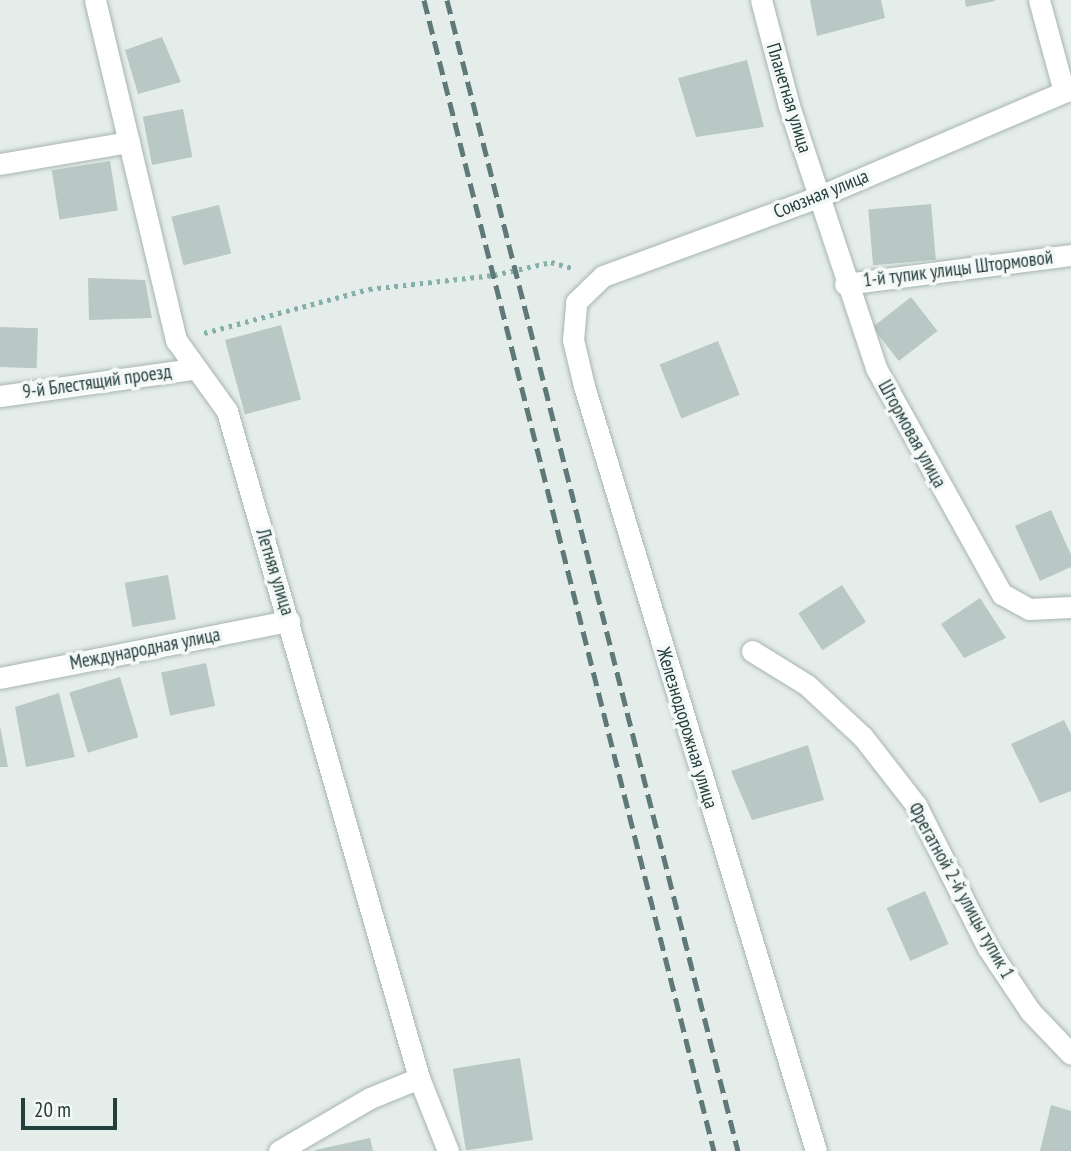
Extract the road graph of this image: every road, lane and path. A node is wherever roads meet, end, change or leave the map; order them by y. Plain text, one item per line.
1 (95, 0) edge
2 (761, 0) edge
3 (1039, 0) edge
4 (1067, 90) edge
5 (129, 142) junction
6 (0, 164) edge
7 (820, 195) junction
8 (1071, 255) edge
9 (603, 276) junction
10 (845, 284) junction
11 (576, 302) joint
12 (176, 340) junction
13 (193, 369) junction
14 (0, 396) edge
15 (1071, 607) edge
16 (289, 621) junction
17 (752, 651) dead end
18 (0, 678) edge
19 (1071, 1054) edge
20 (419, 1078) junction
21 (281, 1151) edge
22 (448, 1151) edge
23 (816, 1151) edge

1 - 5 street, Летняя улица
2 - 7 street, Планетная улица
3 - 4 street
4 - 7 street, Союзная улица
5 - 6 street
5 - 12 street, Летняя улица
7 - 9 street, Союзная улица
7 - 10 street, Штормовая улица
8 - 10 street, 1-й тупик улицы Штормовой
9 - 11 street, Союзная улица
9 - 12 path
10 - 15 street, Штормовая улица
11 - 23 street, Железнодорожная улица
12 - 13 street, Летняя улица
13 - 14 street, 9-й Блестящий проезд
13 - 16 street, Летняя улица
16 - 18 street, Международная улица
16 - 20 street, Летняя улица
17 - 19 street, Фрегатной 2-й улицы тупик 1
20 - 21 street
20 - 22 street, Летняя улица

